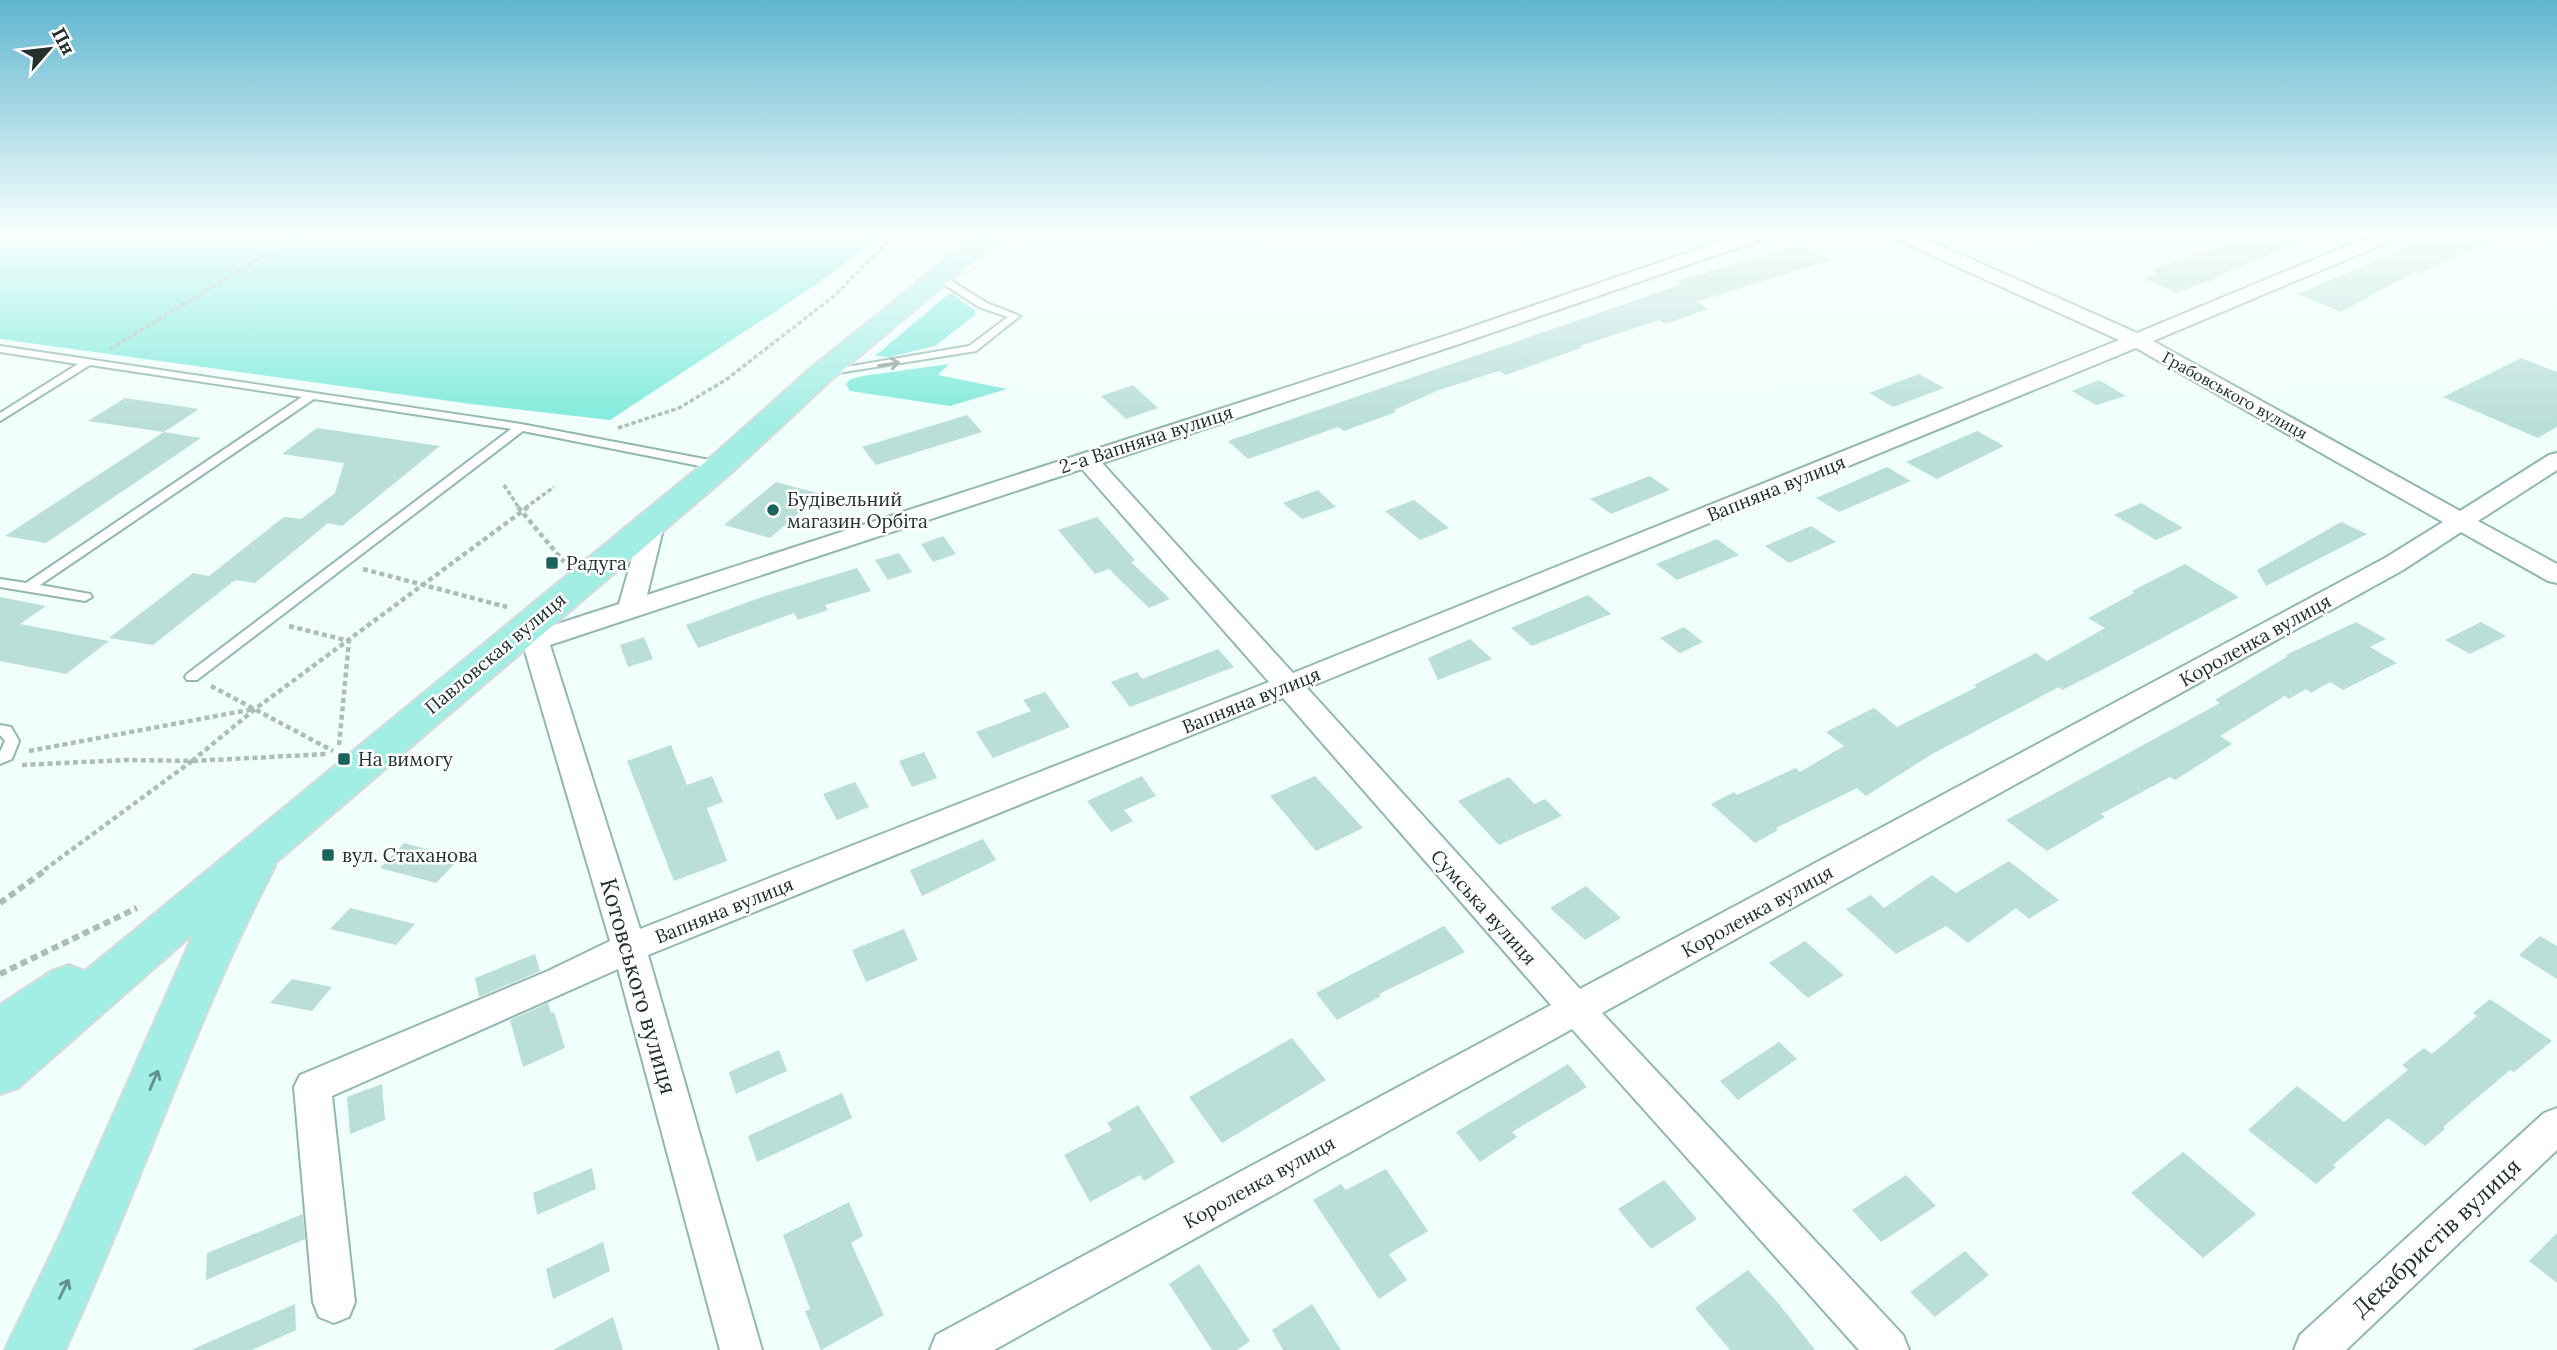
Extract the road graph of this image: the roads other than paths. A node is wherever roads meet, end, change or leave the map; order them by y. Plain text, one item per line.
1 (913, 298) edge
2 (973, 298) edge
3 (1574, 298) edge
4 (2042, 298) edge
5 (2240, 298) edge
6 (2138, 341) junction
7 (0, 349) edge
8 (88, 362) junction
9 (821, 374) junction
10 (312, 395) junction
11 (0, 418) edge
12 (521, 427) junction
13 (1086, 459) junction
14 (2557, 460) edge
15 (720, 466) junction
16 (653, 521) junction
17 (2462, 521) junction
18 (2557, 575) edge
19 (0, 583) edge
20 (28, 587) junction
21 (85, 597) dead end
22 (631, 608) junction
23 (524, 624) junction
24 (192, 677) road end
25 (1288, 686) junction
26 (0, 730) edge
27 (6, 760) edge
28 (265, 846) junction
29 (629, 948) junction
30 (1577, 1010) junction
31 (0, 1031) edge
32 (0, 1072) edge
33 (2557, 1125) edge
34 (334, 1302) dead end
35 (34, 1350) edge
36 (740, 1350) edge
37 (951, 1350) edge
38 (1888, 1350) edge
39 (2315, 1350) edge

1 - 9 main road, Павловская вулиця
9 -> 2 lane
3 - 13 street, 2-а Вапняна вулиця
4 - 6 street, Грабовського вулиця
5 - 6 street, Вапняна вулиця
6 - 17 street, Грабовського вулиця
6 - 25 street, Вапняна вулиця
7 - 8 lane
8 - 10 lane
8 - 11 lane
9 - 15 main road, Павловская вулиця
10 - 12 lane
10 - 20 lane
12 - 15 lane
12 - 24 lane
13 - 22 street, 2-а Вапняна вулиця
13 - 25 street, Сумська вулиця
14 - 17 street, Короленка вулиця
15 - 16 main road, Павловская вулиця
16 - 22 street
16 - 23 main road, Павловская вулиця
17 - 18 street, Грабовського вулиця
17 - 30 street, Короленка вулиця
19 - 20 lane
20 - 21 lane
22 - 23 street, 2-а Вапняна вулиця
23 - 28 main road, Павловская вулиця
23 - 29 street, Котовського вулиця
25 - 29 street, Вапняна вулиця
25 - 30 street, Сумська вулиця
26 - 27 lane
28 - 31 main road
28 - 32 main road, Павловская вулиця
35 -> 28 main road
29 - 34 street, Вапняна вулиця
29 - 36 street, Котовського вулиця
30 - 37 street, Короленка вулиця
30 - 38 street, Сумська вулиця
33 - 39 street, Декабристів вулиця

